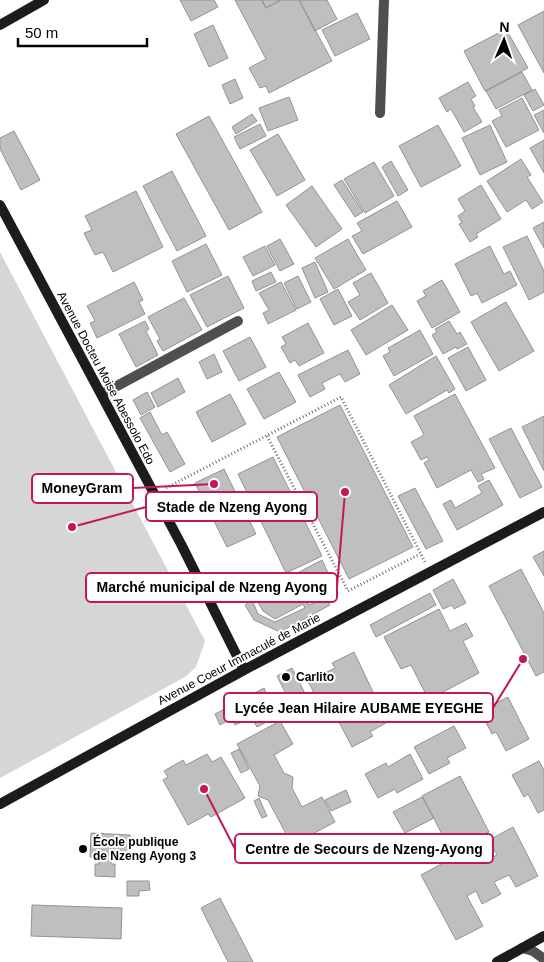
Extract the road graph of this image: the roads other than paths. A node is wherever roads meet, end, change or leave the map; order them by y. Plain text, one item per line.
1 (44, 0) edge
2 (384, 0) edge
3 (0, 25) edge
4 (380, 113) dead end
5 (0, 205) edge
6 (238, 321) dead end
7 (102, 394) junction
8 (544, 512) edge
9 (244, 670) junction
10 (0, 804) edge
11 (544, 936) edge
12 (522, 948) junction
13 (544, 959) edge
14 (501, 961) edge

1 - 3 main road
2 - 4 street
5 - 7 main road, Avenue Docteu Moise Abessolo Edo
6 - 7 street
7 - 9 main road, Avenue Docteu Moise Abessolo Edo
8 - 9 main road, Avenue Coeur Immaculé de Marie
9 - 10 main road, Avenue Coeur Immaculé de Marie
11 - 12 main road
12 - 13 street
12 - 14 main road

